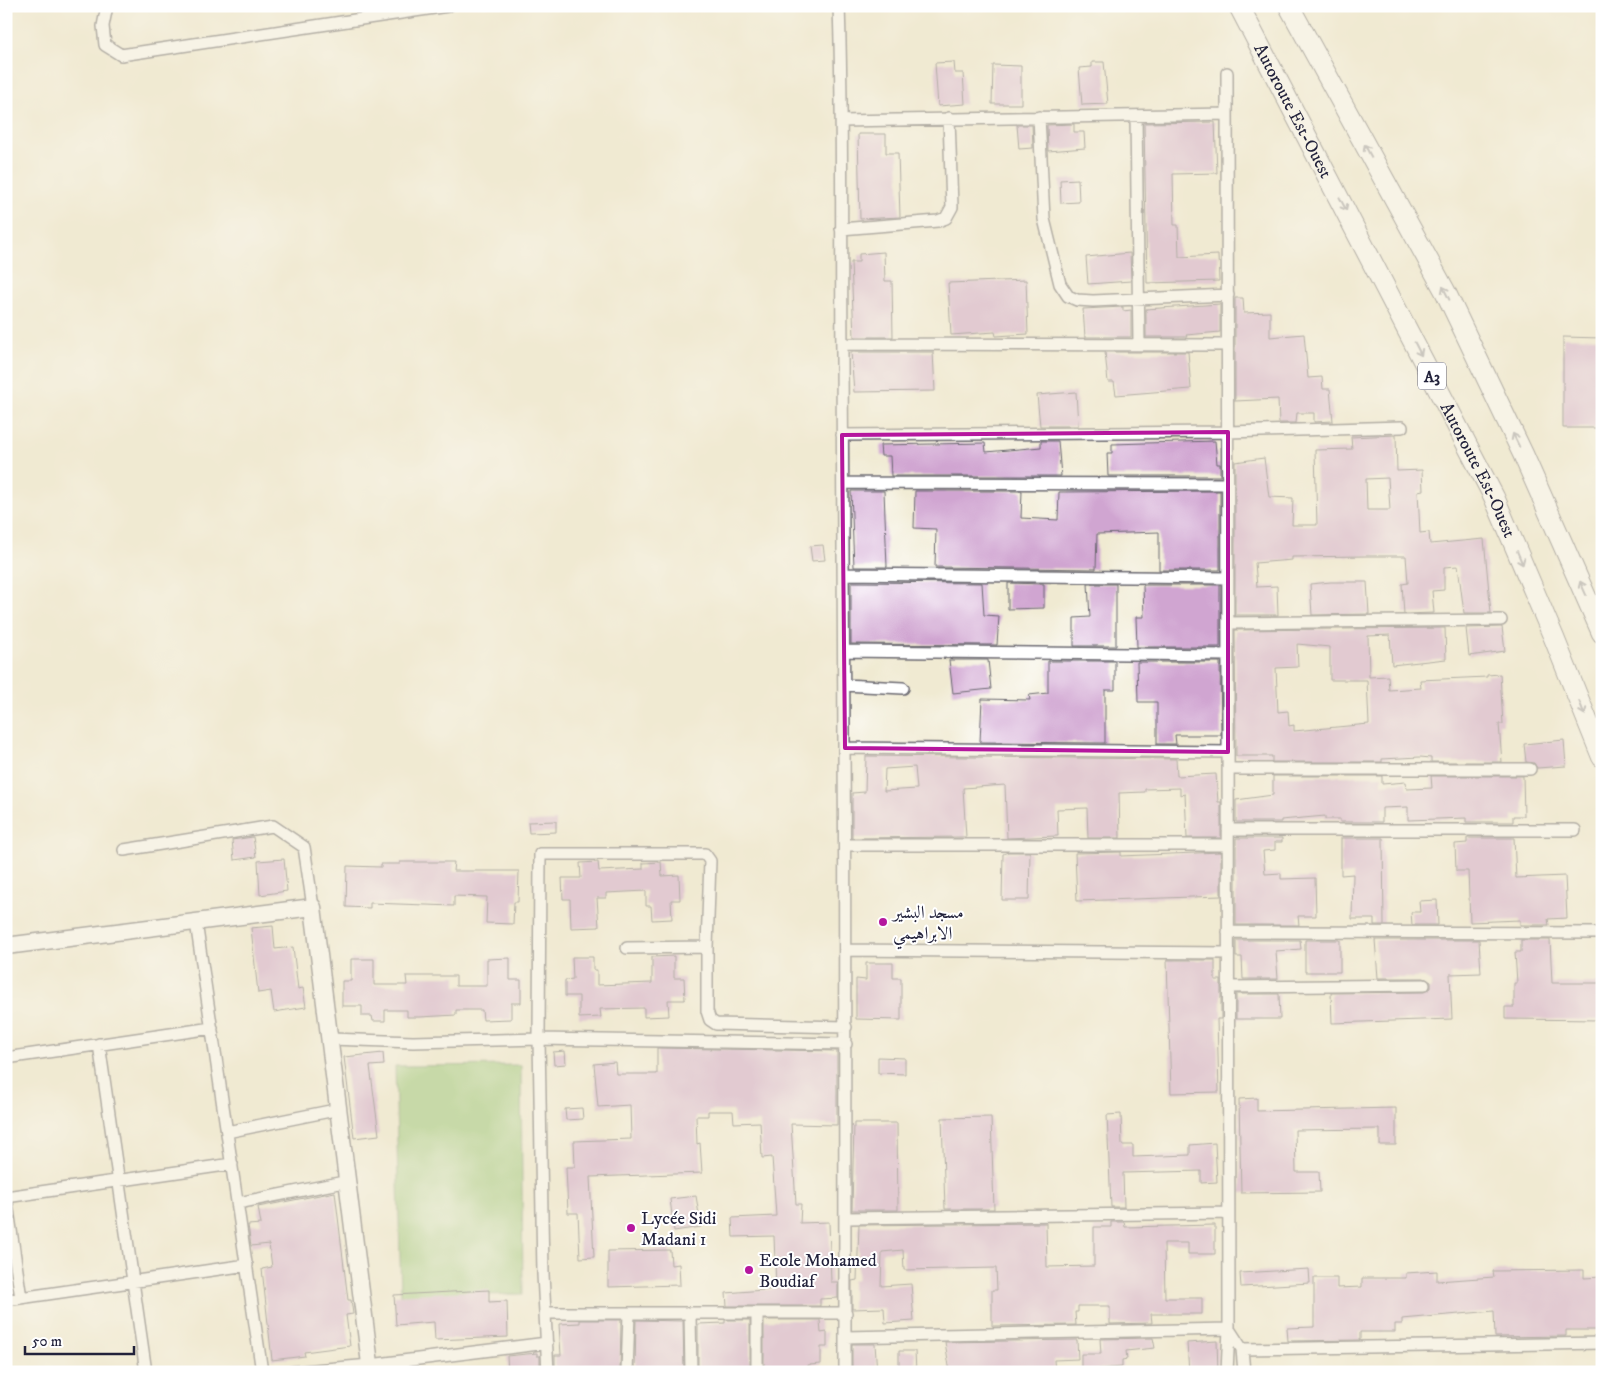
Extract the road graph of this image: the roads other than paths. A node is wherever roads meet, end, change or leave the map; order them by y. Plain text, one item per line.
1 (107, 6) edge
2 (448, 6) edge
3 (840, 6) edge
4 (1239, 6) edge
5 (1289, 6) edge
6 (1227, 73) dead end
7 (1227, 114) junction
8 (1136, 116) junction
9 (1039, 117) junction
10 (949, 118) junction
11 (842, 121) junction
12 (841, 229) junction
13 (1228, 295) junction
14 (1139, 299) junction
15 (842, 344) junction
16 (1139, 344) junction
17 (1203, 345) junction
18 (1228, 345) junction
19 (1228, 359) junction
20 (1402, 427) dead end
21 (1228, 432) junction
22 (842, 435) junction
23 (843, 483) junction
24 (1228, 484) junction
25 (844, 574) junction
26 (1228, 578) junction
27 (1501, 620) dead end
28 (1228, 623) junction
29 (1602, 633) edge
30 (844, 651) junction
31 (1228, 655) junction
32 (844, 685) junction
33 (903, 688) dead end
34 (845, 748) junction
35 (1228, 752) junction
36 (1602, 757) edge
37 (1228, 769) junction
38 (1530, 769) dead end
39 (1228, 830) junction
40 (1575, 830) dead end
41 (845, 845) junction
42 (1228, 845) junction
43 (124, 850) dead end
44 (313, 907) junction
45 (196, 922) junction
46 (1228, 932) junction
47 (1602, 933) edge
48 (6, 946) edge
49 (707, 947) junction
50 (627, 948) dead end
51 (846, 950) junction
52 (1228, 953) junction
53 (1424, 985) dead end
54 (1228, 987) junction
55 (846, 1027) junction
56 (212, 1028) junction
57 (331, 1039) junction
58 (539, 1039) junction
59 (98, 1044) junction
60 (846, 1044) junction
61 (6, 1058) edge
62 (340, 1109) junction
63 (227, 1132) junction
64 (232, 1164) junction
65 (118, 1181) junction
66 (349, 1181) junction
67 (6, 1196) edge
68 (238, 1203) junction
69 (1228, 1213) junction
70 (846, 1218) junction
71 (247, 1265) junction
72 (133, 1282) junction
73 (21, 1298) junction
74 (6, 1300) edge
75 (546, 1313) junction
76 (629, 1314) junction
77 (690, 1314) junction
78 (757, 1314) junction
79 (846, 1314) junction
80 (1229, 1329) junction
81 (845, 1336) junction
82 (547, 1343) junction
83 (1602, 1343) edge
84 (1242, 1349) junction
85 (371, 1368) edge
86 (296, 1371) edge
87 (146, 1372) edge
88 (262, 1372) edge
89 (548, 1372) edge
90 (627, 1372) edge
91 (691, 1372) edge
92 (757, 1372) edge
93 (845, 1372) edge
94 (1227, 1372) edge
95 (1244, 1372) edge

1 - 2 street
3 - 11 street
4 -> 36 highway, Autoroute Est-Ouest / A3
29 -> 5 highway
6 - 7 street
7 - 8 street
7 - 13 street
8 - 9 street
8 - 14 street
9 - 10 street
9 - 14 street
10 - 11 street
10 - 12 street
11 - 12 street
12 - 15 street
13 - 14 street
13 - 18 street
14 - 16 street
15 - 16 street
15 - 22 street
16 - 17 street
17 - 18 street
17 - 19 street
18 - 19 street
19 - 21 street
20 - 21 street
21 - 22 street
21 - 24 street
22 - 23 street
23 - 24 street
23 - 25 street
24 - 26 street
25 - 26 street
25 - 30 street
26 - 28 street
27 - 28 street
28 - 31 street
30 - 31 street
30 - 32 street
31 - 35 street
32 - 33 street
32 - 34 street
34 - 35 street
34 - 41 street
35 - 37 street
37 - 38 street
37 - 39 street
39 - 40 street
39 - 42 street
41 - 42 street
41 - 51 street
42 - 46 street
43 - 44 street
44 - 45 street
44 - 57 street
45 - 48 street
45 - 56 street
46 - 47 street
46 - 52 street
49 - 50 street
49 - 55 street
49 - 58 street
51 - 52 street
51 - 55 street
52 - 54 street
53 - 54 street
54 - 69 street
55 - 60 street
56 - 59 street
56 - 63 street
57 - 58 street
57 - 62 street
58 - 60 street
58 - 75 street
59 - 61 street
59 - 65 street
60 - 70 street
62 - 63 street
62 - 66 street
63 - 64 street
64 - 65 street
64 - 68 street
65 - 67 street
65 - 72 street
66 - 68 street
66 - 85 street
67 - 73 street
68 - 71 street
69 - 70 street
69 - 80 street
70 - 79 street
71 - 72 street
71 - 88 street
72 - 73 street
72 - 87 street
73 - 74 street
75 - 76 street
75 - 82 street
76 - 77 street
76 - 90 street
77 - 78 street
77 - 91 street
78 - 79 street
78 - 92 street
79 - 81 street
80 - 81 street
80 - 84 street
80 - 94 street
81 - 93 street
82 - 85 street
82 - 89 street
83 - 84 street
84 - 95 street
85 - 86 street

